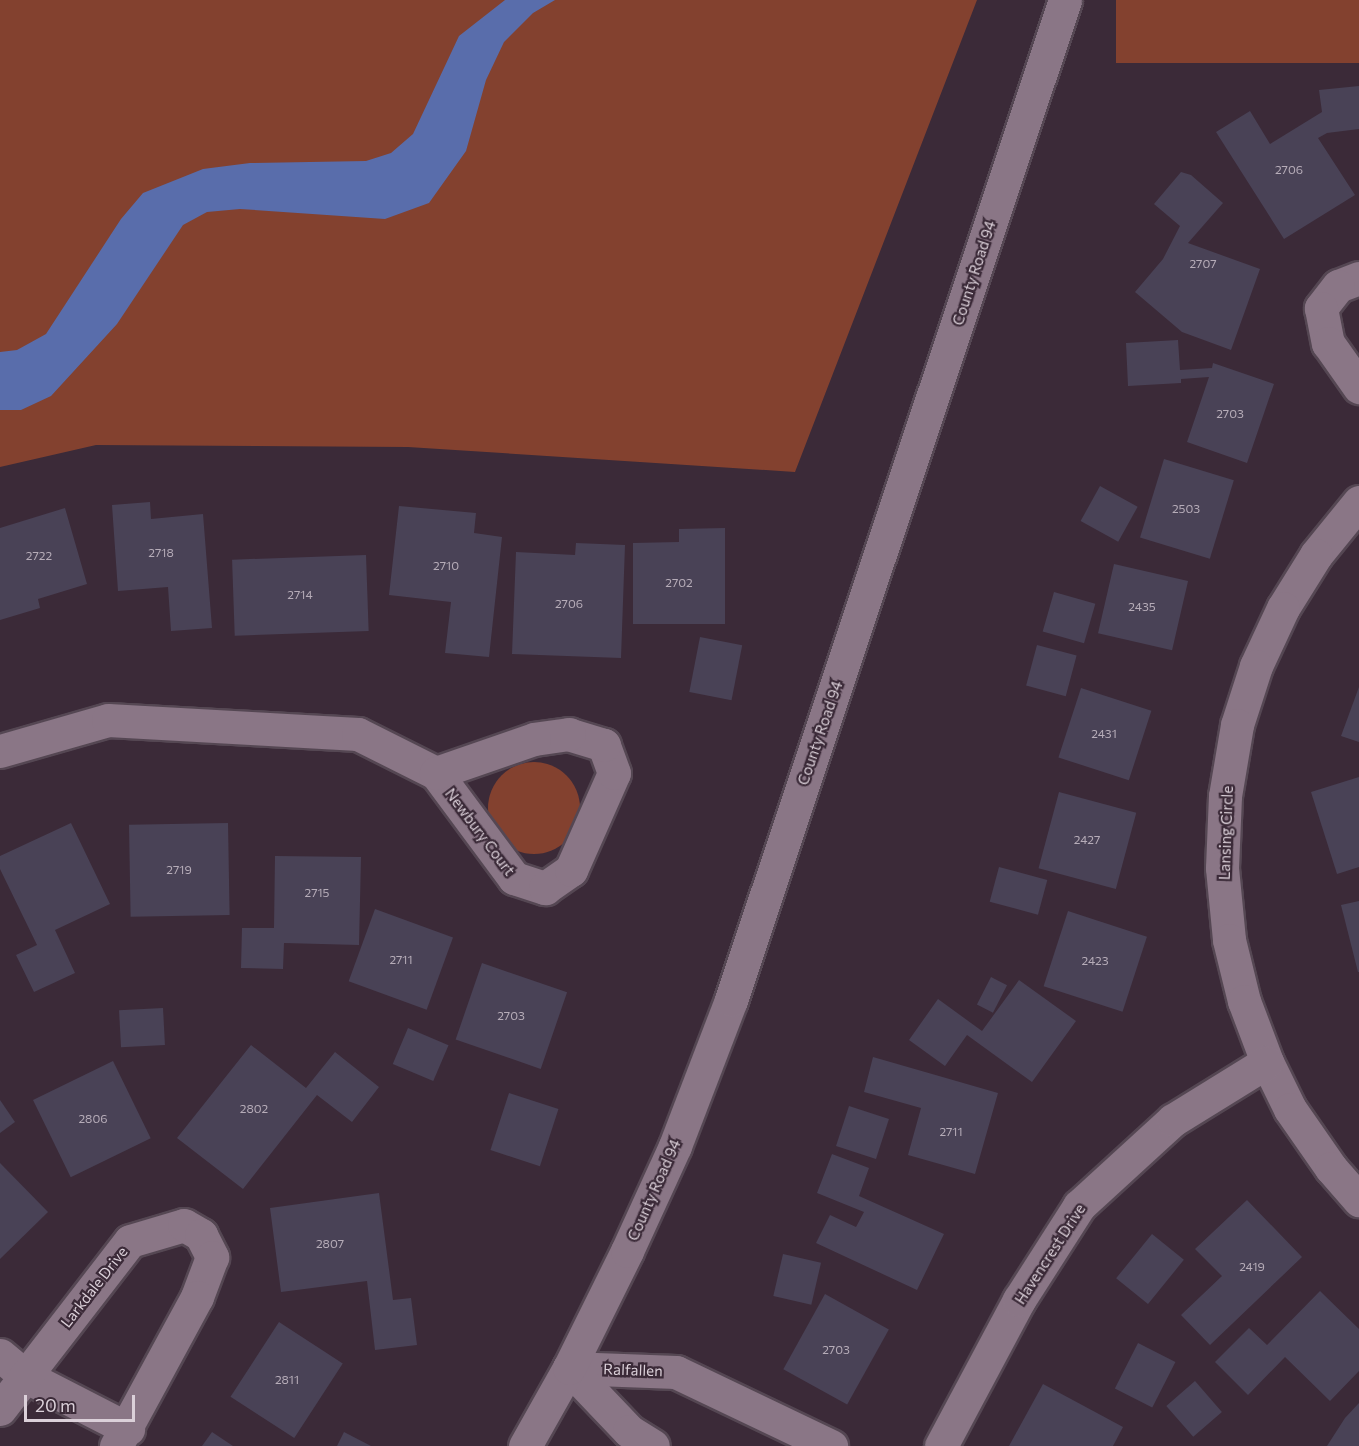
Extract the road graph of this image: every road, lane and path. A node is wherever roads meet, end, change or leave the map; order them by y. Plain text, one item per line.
1 (1065, 0) edge
2 (1359, 278) edge
3 (1359, 387) edge
4 (1359, 502) edge
5 (0, 751) edge
6 (436, 773) junction
7 (1267, 1062) junction
8 (1359, 1200) edge
9 (0, 1355) edge
10 (569, 1368) junction
11 (25, 1376) junction
12 (0, 1409) edge
13 (122, 1437) edge
14 (525, 1446) edge
15 (653, 1446) edge
16 (831, 1446) edge
17 (941, 1446) edge

1 - 10 street, County Road 94
2 - 3 street
4 - 7 street, Lansing Circle
5 - 6 street, Newbury Court
6 - 6 street, Newbury Court
7 - 8 street, Lansing Circle
7 - 17 street, Havencrest Drive
9 - 11 street
10 - 14 street, County Road 94
10 - 15 street, Ralfallen
10 - 16 street, Ralfallen
11 - 12 street, Larkdale Drive
11 - 13 street
11 - 13 street, Larkdale Drive

